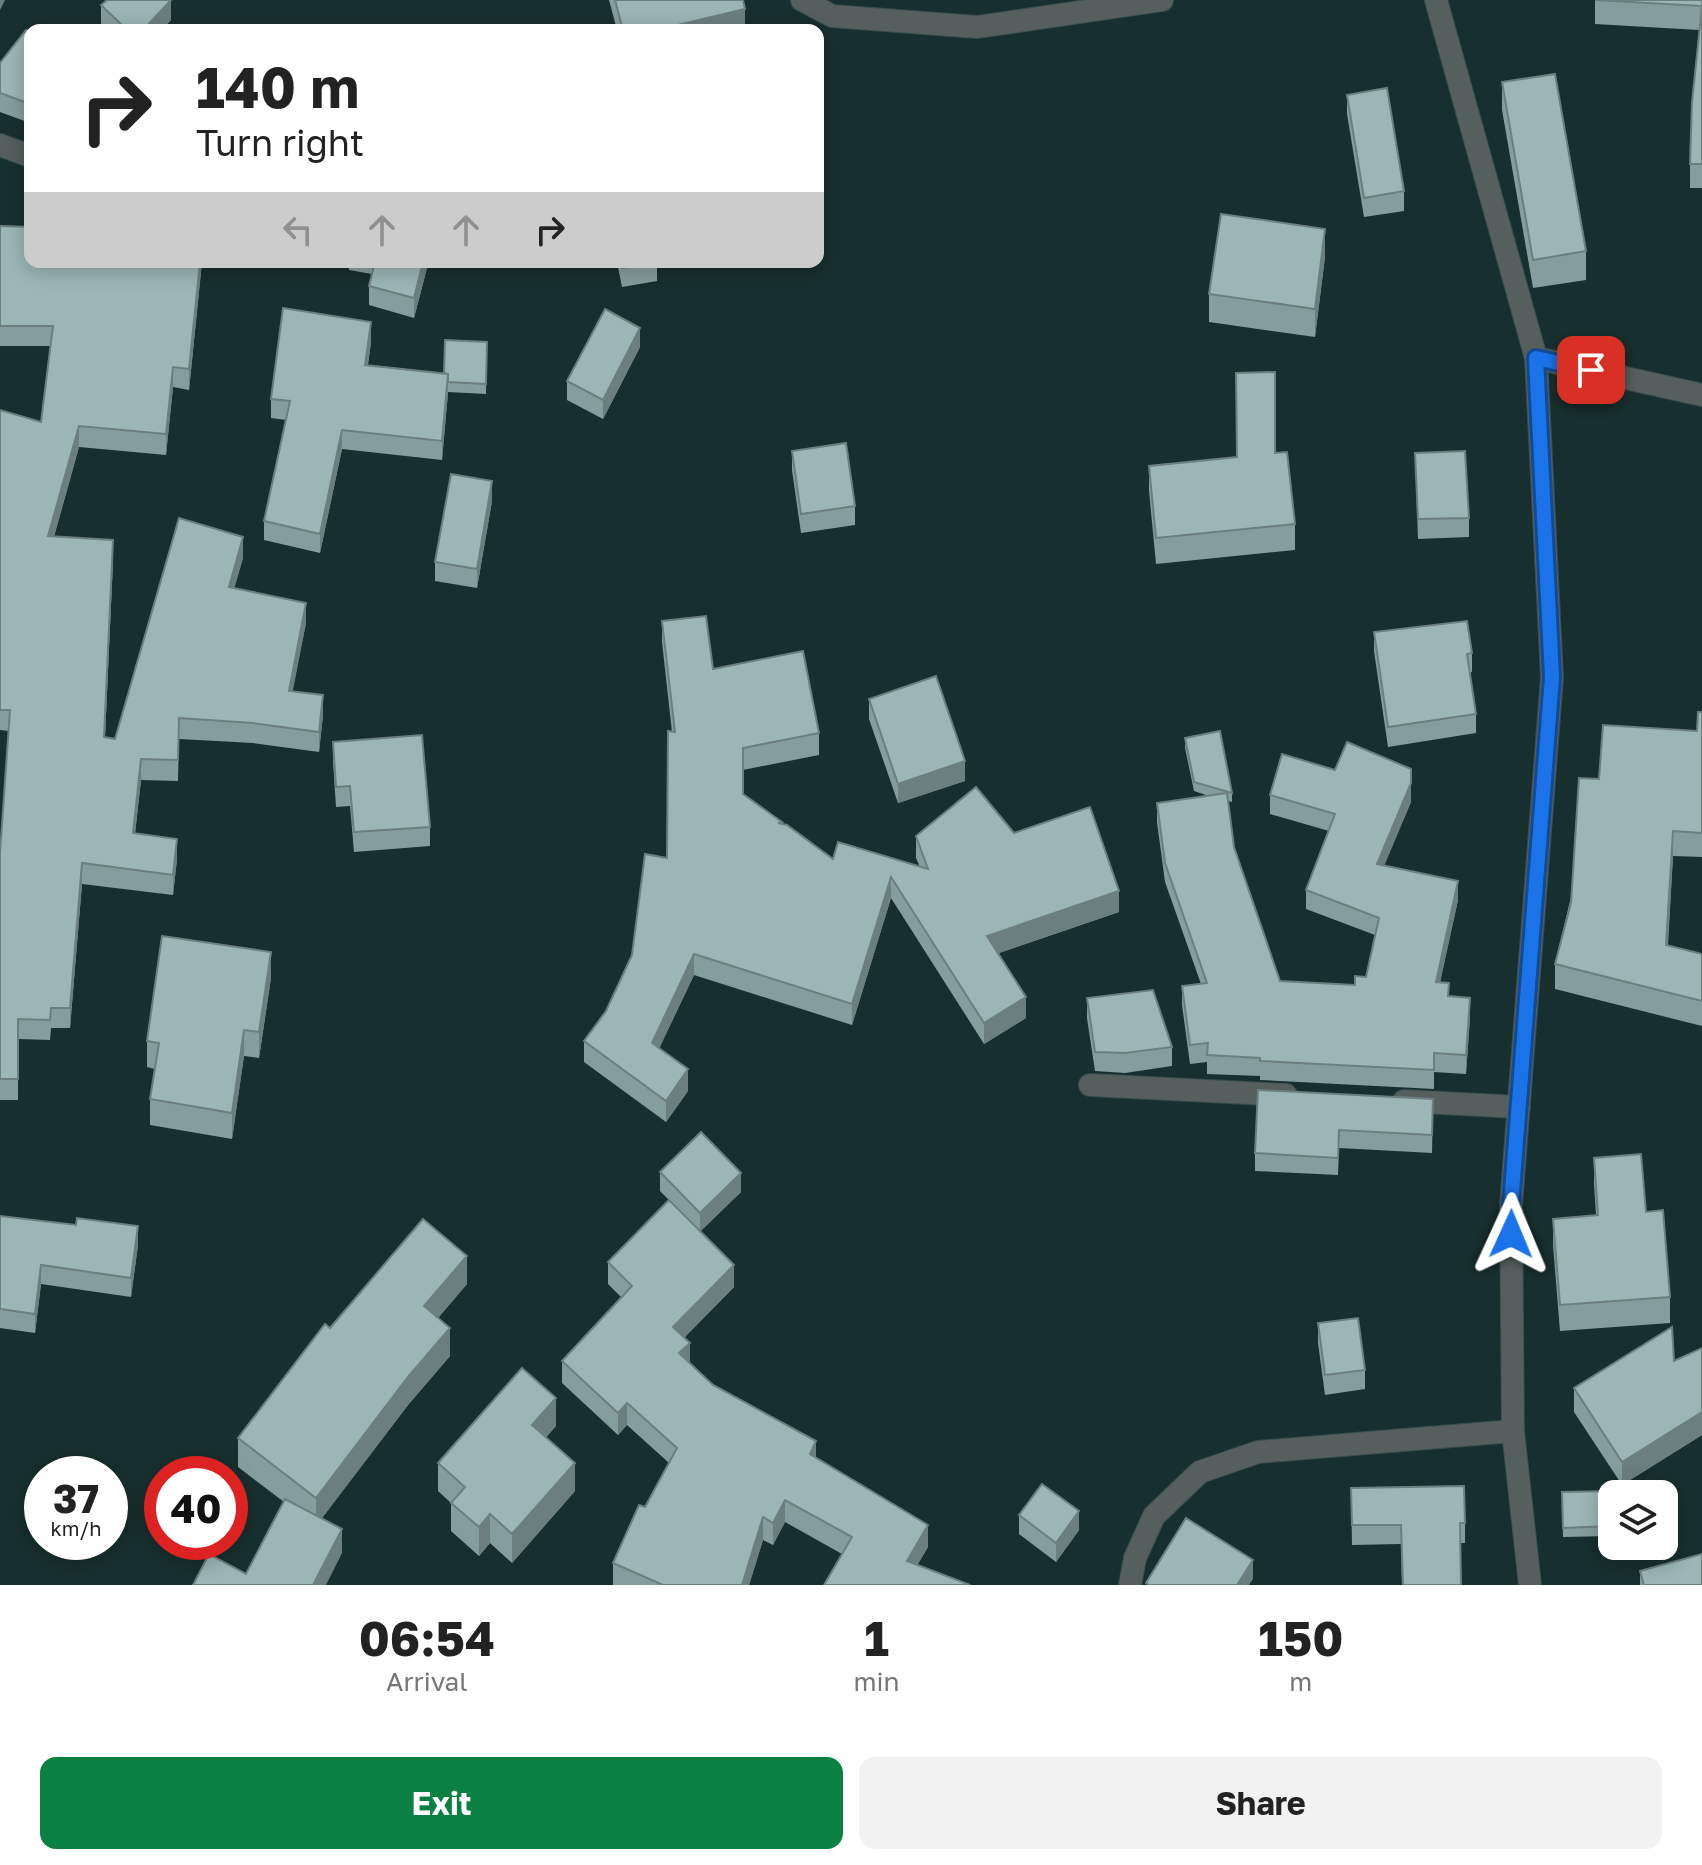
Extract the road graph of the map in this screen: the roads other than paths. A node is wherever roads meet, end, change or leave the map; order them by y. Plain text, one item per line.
1 (802, 0) edge
2 (1162, 0) edge
3 (1436, 0) edge
4 (0, 145) edge
5 (24, 154) edge
6 (1536, 358) junction
7 (1702, 395) edge
8 (1090, 1085) dead end
9 (1312, 1097) edge
10 (1376, 1100) edge
11 (1519, 1107) junction
12 (1513, 1431) junction
13 (1130, 1585) edge
14 (1530, 1585) edge

1 - 2 street
3 - 6 street
4 - 5 street
6 - 7 street
6 - 11 street
8 - 9 street
10 - 11 street
11 - 12 street
12 - 13 street
12 - 14 street

